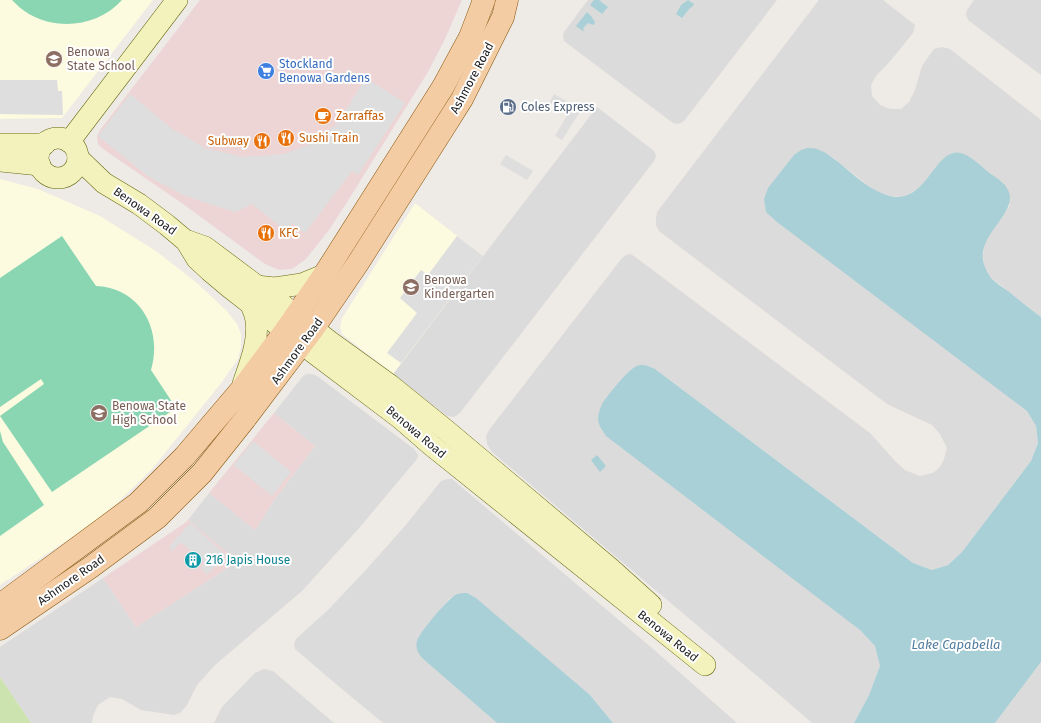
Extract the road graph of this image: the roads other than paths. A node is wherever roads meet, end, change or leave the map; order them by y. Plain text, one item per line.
1 (177, 0) edge
2 (484, 0) edge
3 (507, 0) edge
4 (0, 144) edge
5 (45, 144) junction
6 (74, 157) junction
7 (0, 160) edge
8 (40, 165) junction
9 (324, 274) junction
10 (254, 295) junction
11 (290, 323) junction
12 (308, 337) junction
13 (241, 390) junction
14 (0, 605) edge
15 (0, 628) edge

1 - 6 street
2 - 9 main road, Ashmore Road
3 - 12 main road, Ashmore Road
4 - 5 street
5 - 6 street
5 - 8 street
6 - 8 street
6 - 10 street, Benowa Road
7 - 8 street
9 - 10 street
9 - 11 main road, Ashmore Road
10 - 11 street, Benowa Road
10 - 13 street
11 - 12 street, Benowa Road
11 - 13 main road, Ashmore Road
12 - 12 street, Benowa Road
12 - 15 main road, Ashmore Road
13 - 14 main road, Ashmore Road

